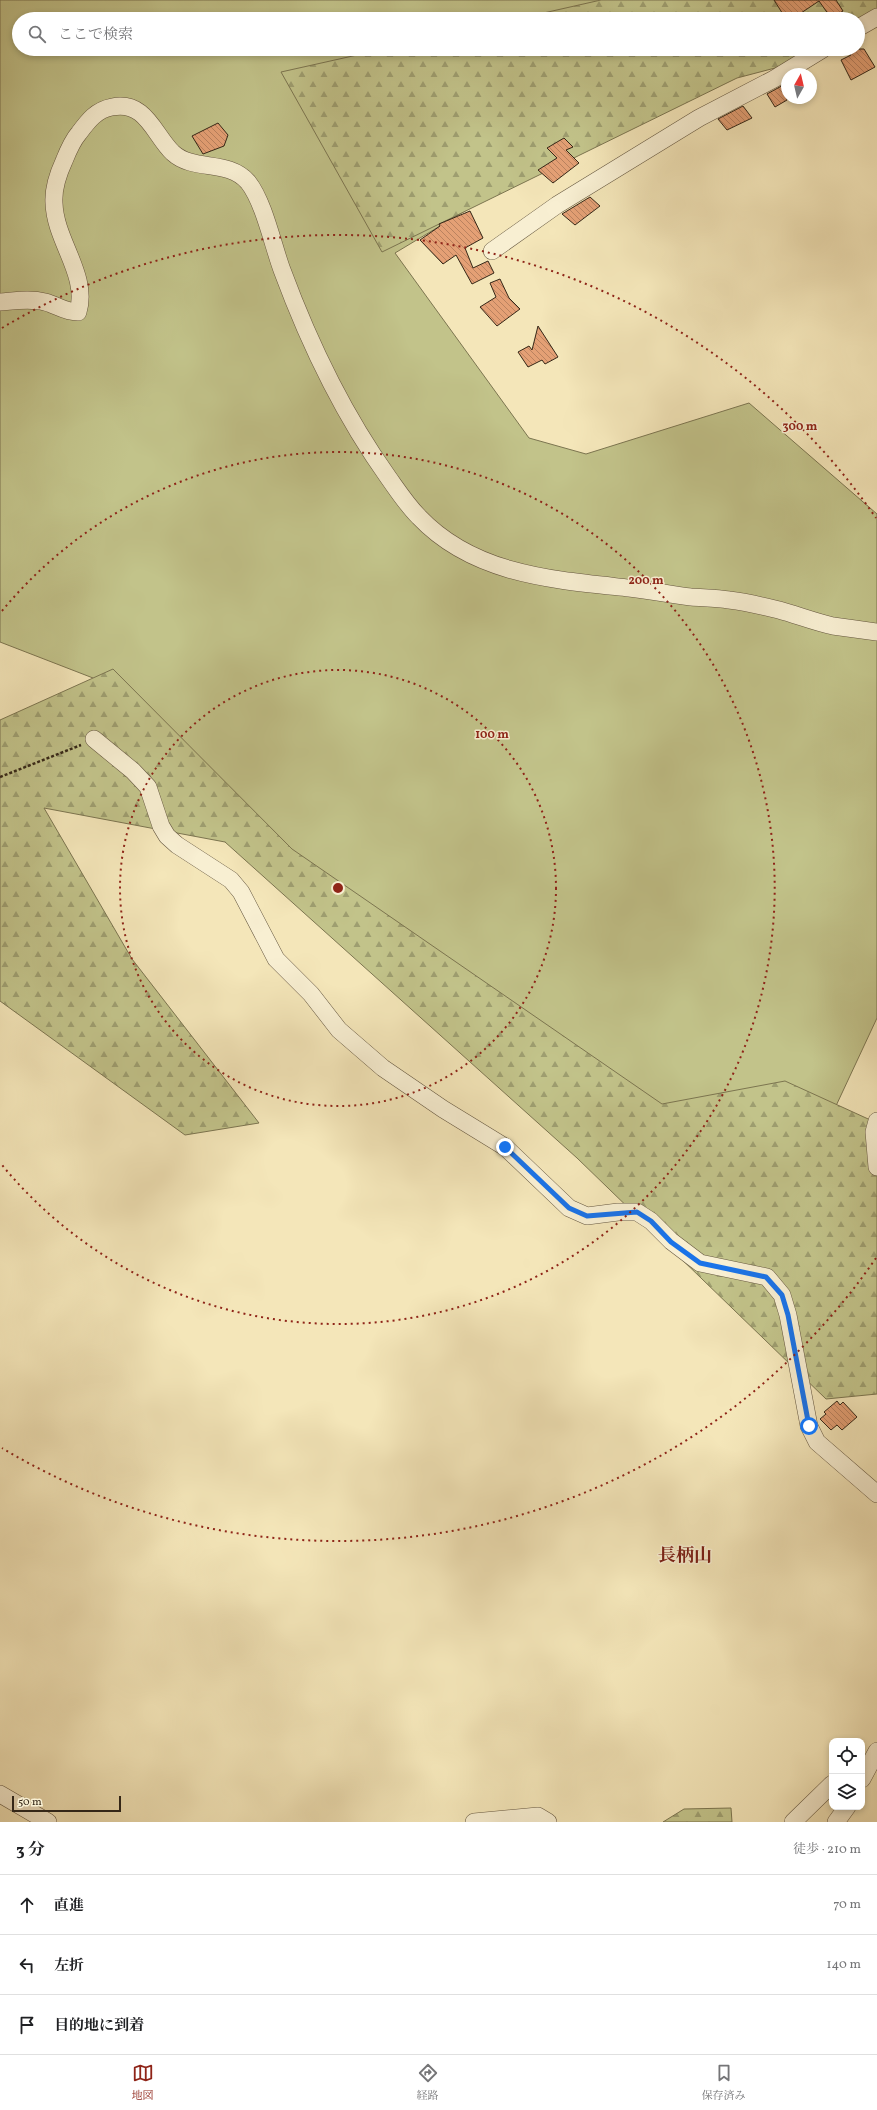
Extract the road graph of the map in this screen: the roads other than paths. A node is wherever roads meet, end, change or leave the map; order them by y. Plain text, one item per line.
1 (877, 17) edge
2 (865, 24) edge
3 (812, 56) edge
4 (492, 251) dead end
5 (0, 302) edge
6 (877, 632) edge
7 (94, 739) road end
8 (877, 1121) edge
9 (877, 1167) edge
10 (877, 1494) edge
11 (870, 1759) edge
12 (864, 1774) edge
13 (829, 1787) edge
14 (0, 1794) edge
15 (845, 1810) edge
16 (48, 1822) edge
17 (474, 1822) edge
18 (548, 1822) edge
19 (793, 1822) edge
20 (836, 1822) edge

1 - 2 street
3 - 4 street
5 - 6 street
7 - 10 street
8 - 9 street
11 - 12 street
13 - 19 street
14 - 16 street
15 - 20 street
17 - 18 street

